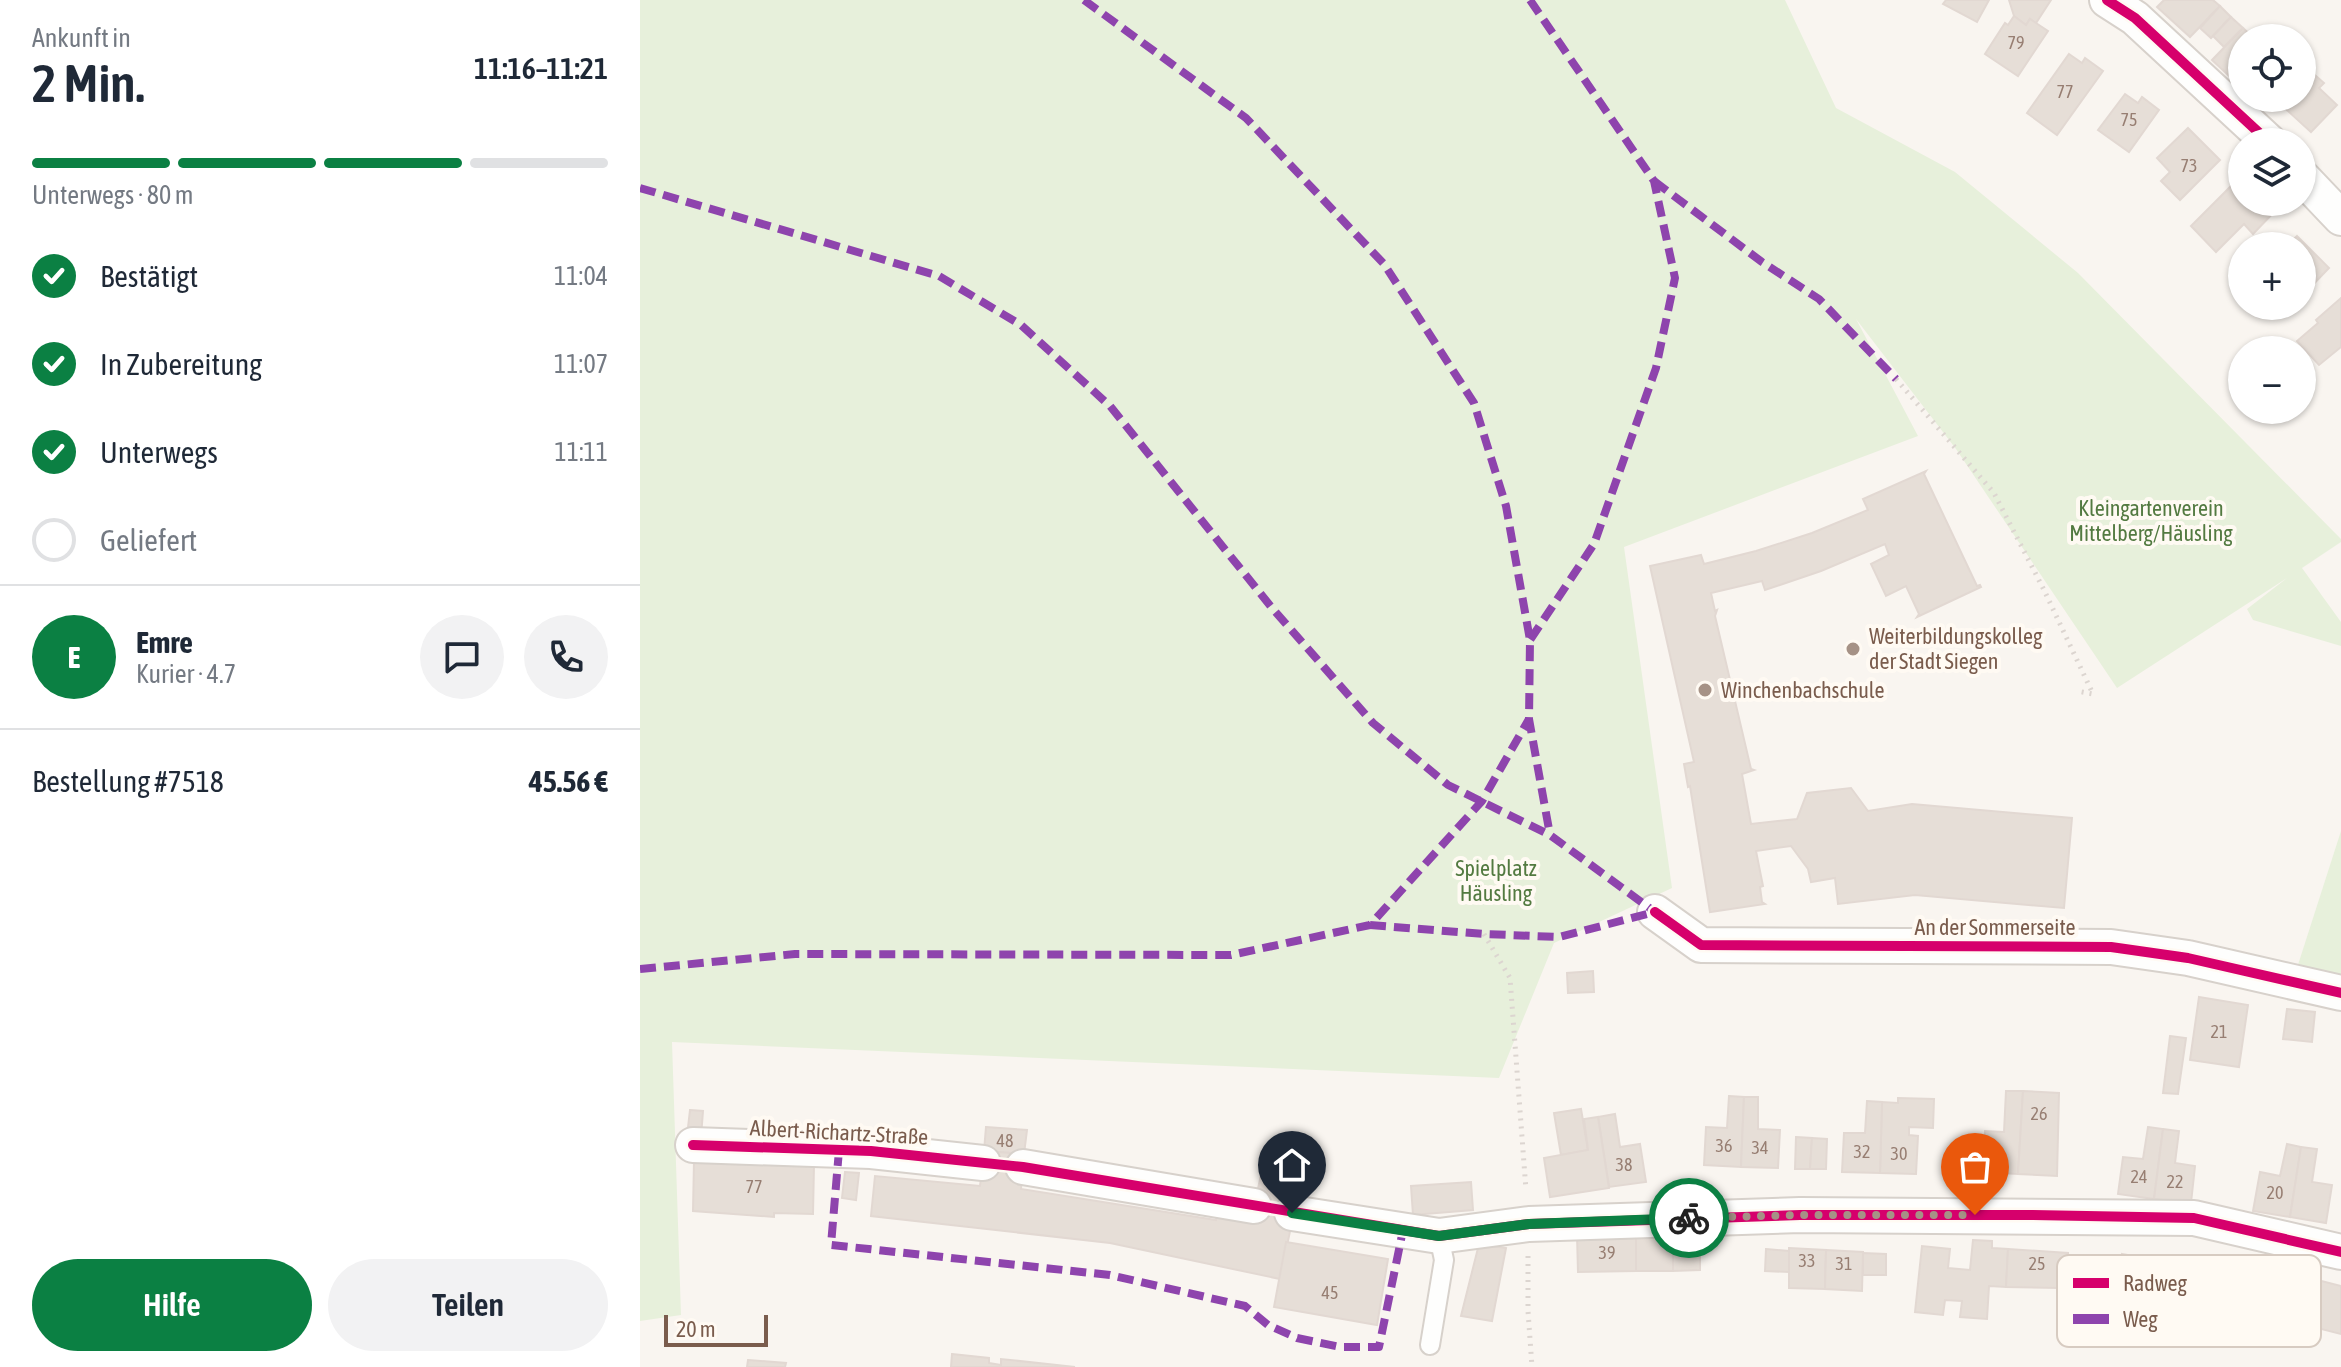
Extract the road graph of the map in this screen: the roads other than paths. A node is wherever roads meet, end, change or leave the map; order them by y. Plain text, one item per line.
1 (2107, 0) edge
2 (2254, 128) edge
3 (2316, 192) edge
4 (2341, 218) edge
5 (1655, 912) dead end
6 (2341, 993) edge
7 (693, 1145) dead end
8 (983, 1163) dead end
9 (1023, 1167) dead end
10 (1254, 1206) dead end
11 (1292, 1213) dead end
12 (1439, 1236) junction
13 (2341, 1252) edge
14 (1430, 1345) dead end

1 - 2 street
3 - 4 street
5 - 6 street, An der Sommerseite
7 - 8 street, Albert-Richartz-Straße
9 - 10 street
11 - 12 street
12 - 13 street
12 - 14 lane

